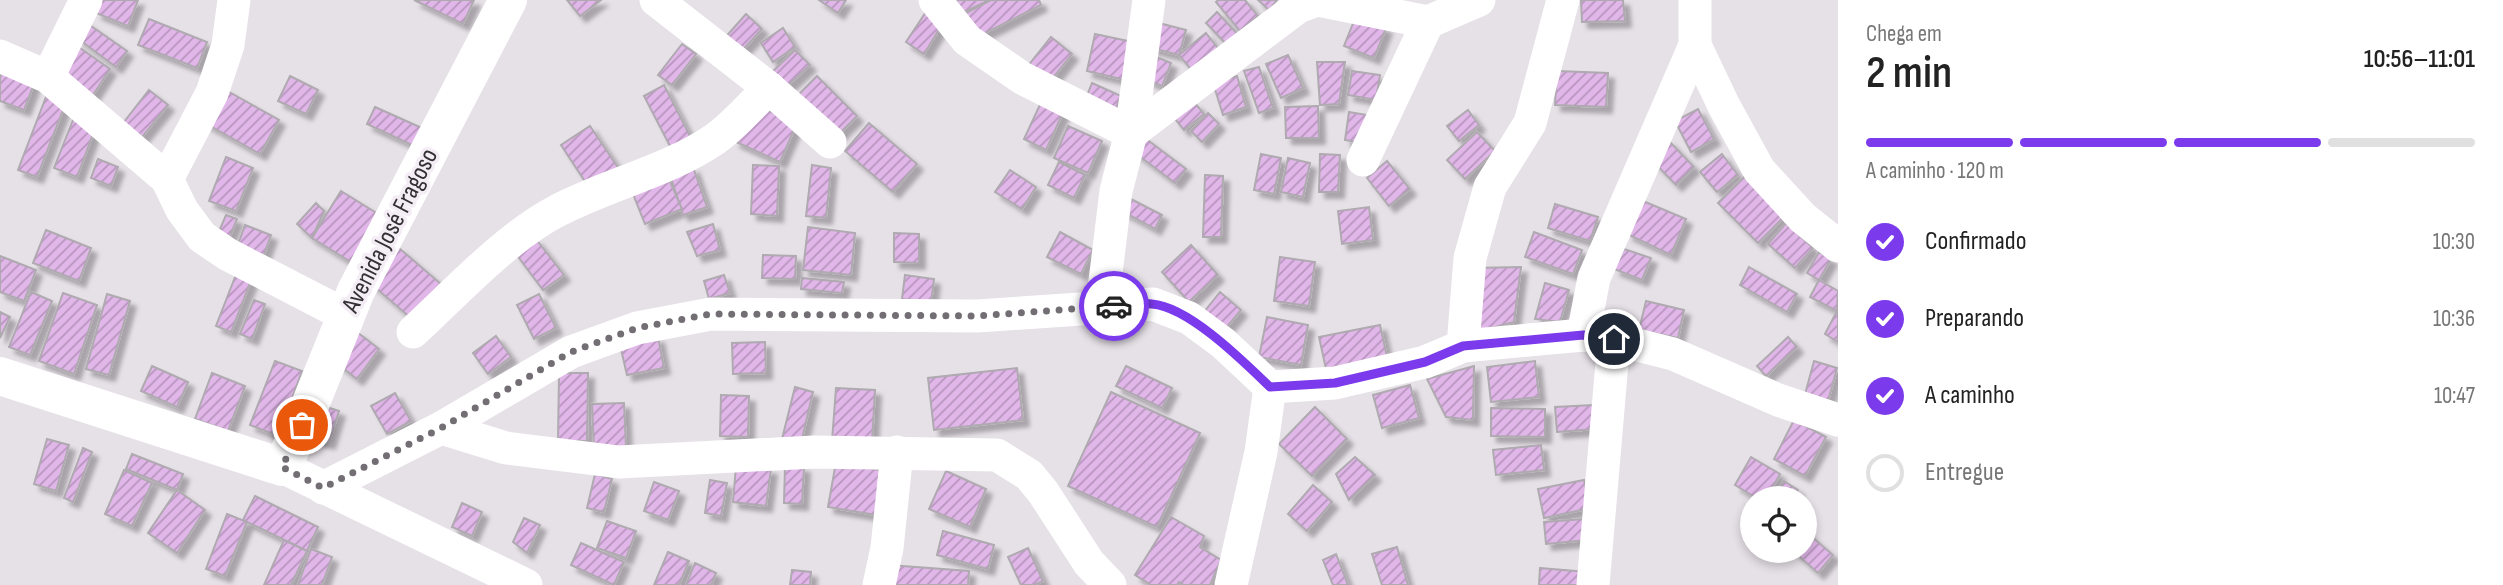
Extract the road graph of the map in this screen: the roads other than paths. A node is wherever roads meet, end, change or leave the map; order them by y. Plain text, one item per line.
1 (86, 0) edge
2 (234, 0) edge
3 (508, 0) edge
4 (656, 0) edge
5 (935, 0) edge
6 (1149, 0) edge
7 (1317, 0) edge
8 (1479, 0) edge
9 (1563, 0) edge
10 (1695, 0) edge
11 (1427, 22) junction
12 (1695, 45) junction
13 (0, 56) edge
14 (48, 77) junction
15 (769, 88) junction
16 (1131, 133) junction
17 (830, 142) dead end
18 (1363, 160) dead end
19 (167, 179) junction
20 (1838, 246) edge
21 (1102, 306) junction
22 (345, 315) junction
23 (413, 332) dead end
24 (1599, 337) junction
25 (1463, 346) junction
26 (0, 376) edge
27 (1270, 387) junction
28 (1838, 420) edge
29 (441, 428) junction
30 (897, 452) junction
31 (282, 467) junction
32 (323, 488) junction
33 (526, 585) edge
34 (879, 585) edge
35 (1110, 585) edge
36 (1231, 585) edge
37 (1593, 585) edge

1 - 14 street
2 - 19 street
3 - 22 street, Avenida José Fragoso
4 - 15 street
5 - 16 street
6 - 16 street
7 - 11 street
7 - 16 street
8 - 11 street
9 - 25 street
10 - 12 street
11 - 18 street
12 - 20 street
12 - 24 street
13 - 14 street
14 - 19 street
15 - 17 street
15 - 23 street
16 - 21 street
19 - 22 street
21 - 27 street
21 - 29 street
22 - 31 street, Avenida José Fragoso
24 - 25 street
24 - 28 street
24 - 37 street
25 - 27 street
26 - 31 street
27 - 36 street
29 - 30 street
29 - 32 street
30 - 34 street
30 - 35 street
31 - 32 street
32 - 33 street

